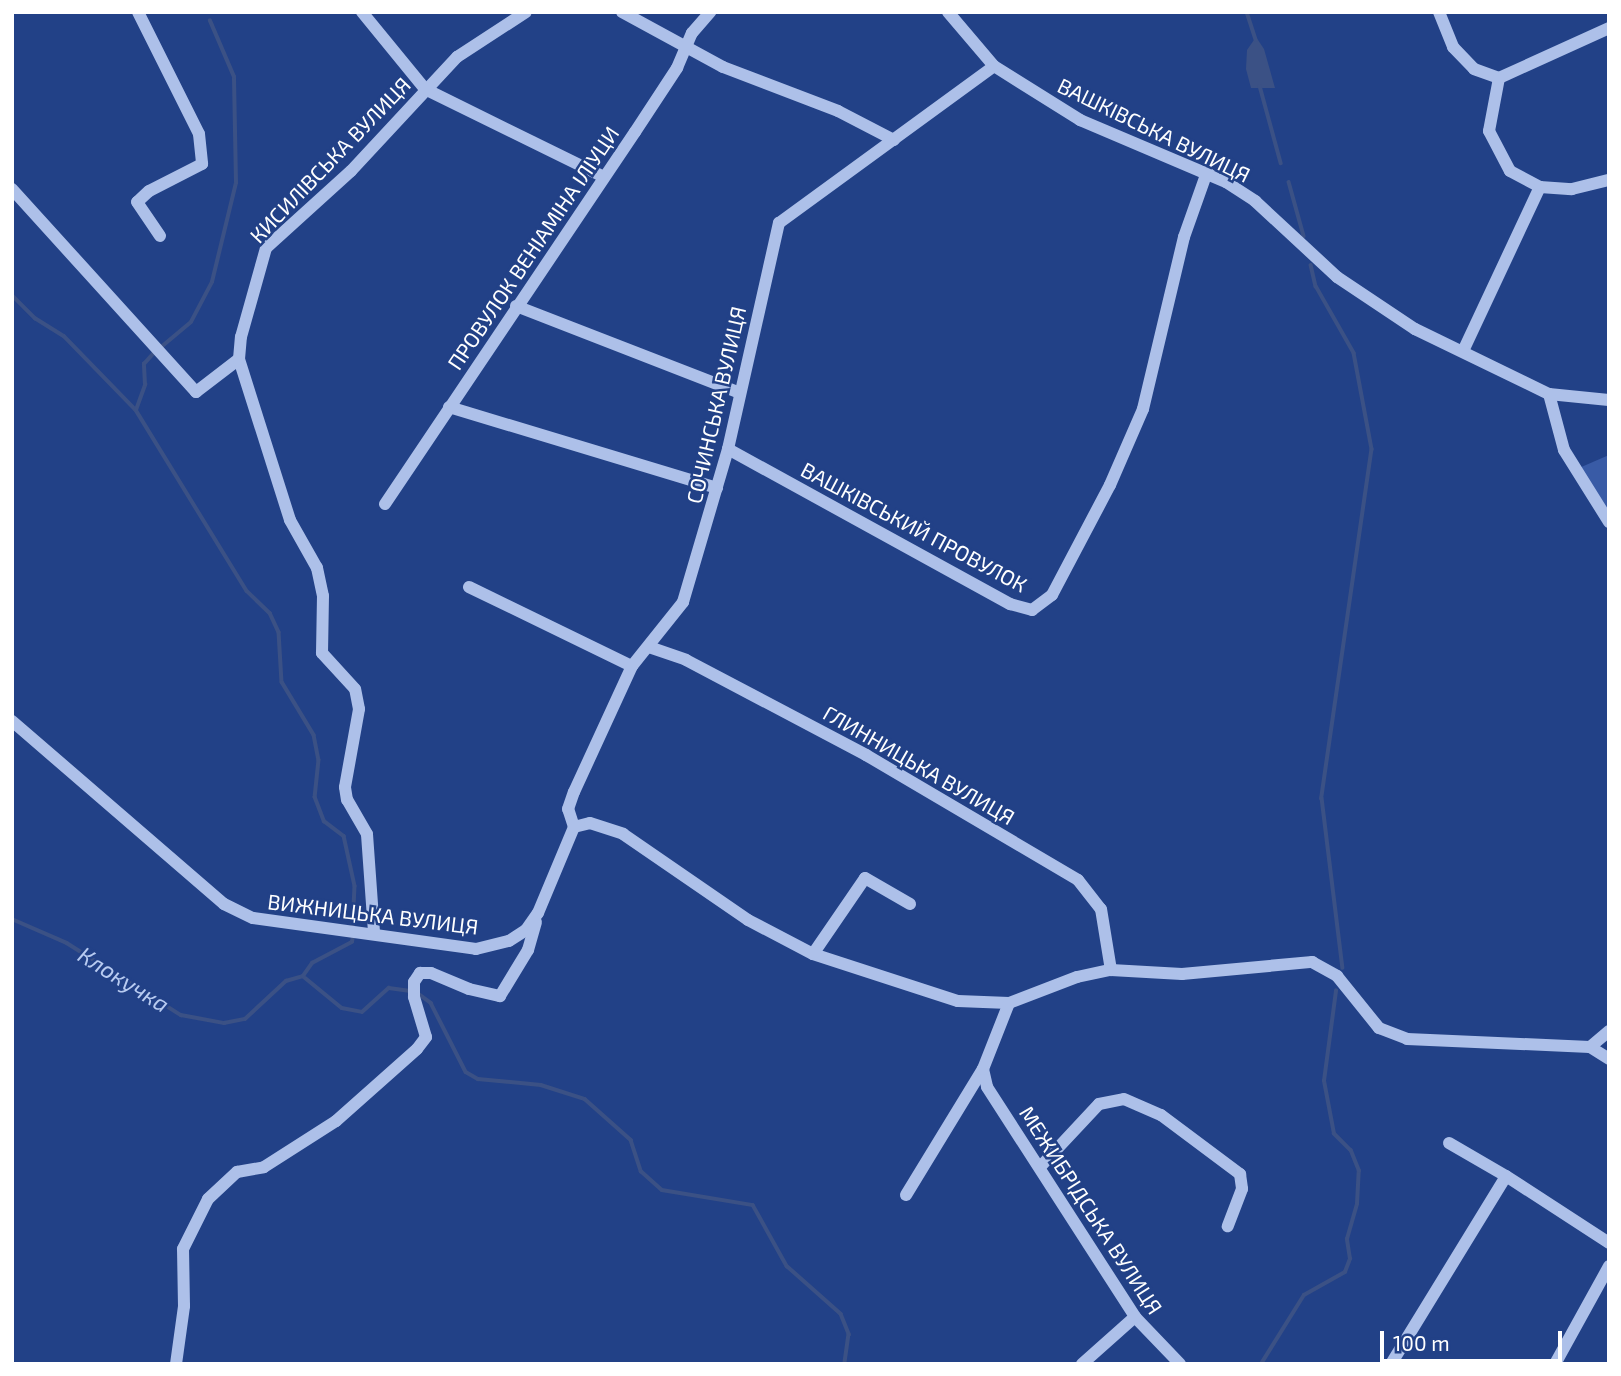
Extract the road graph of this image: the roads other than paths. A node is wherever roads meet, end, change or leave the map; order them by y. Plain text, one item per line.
1 (138, 12) edge
2 (362, 12) edge
3 (526, 12) edge
4 (622, 12) edge
5 (710, 12) edge
6 (948, 12) edge
7 (1439, 12) edge
8 (1609, 29) edge
9 (687, 47) junction
10 (994, 65) junction
11 (1499, 78) junction
12 (425, 89) junction
13 (894, 140) junction
14 (1206, 172) junction
15 (602, 176) junction
16 (1609, 180) edge
17 (1540, 187) junction
18 (12, 189) edge
19 (160, 236) dead end
20 (516, 306) junction
21 (1464, 349) junction
22 (239, 359) junction
23 (740, 393) junction
24 (1549, 394) junction
25 (1609, 400) edge
26 (449, 407) junction
27 (727, 449) junction
28 (717, 488) junction
29 (385, 504) dead end
30 (1609, 522) edge
31 (469, 587) dead end
32 (649, 648) junction
33 (632, 666) junction
34 (12, 721) edge
35 (573, 827) junction
36 (910, 904) dead end
37 (538, 914) junction
38 (369, 931) junction
39 (813, 954) junction
40 (1111, 970) junction
41 (1009, 1003) junction
42 (1609, 1031) edge
43 (1590, 1047) junction
44 (1609, 1059) edge
45 (983, 1069) junction
46 (1449, 1143) dead end
47 (1041, 1166) junction
48 (1506, 1176) junction
49 (906, 1195) dead end
50 (1228, 1226) dead end
51 (1609, 1243) edge
52 (1609, 1266) edge
53 (1135, 1317) junction
54 (1560, 1362) edge
55 (176, 1364) edge
56 (1082, 1364) edge
57 (1180, 1364) edge
58 (1391, 1364) edge

1 - 19 street
2 - 12 street
3 - 12 street, КИСИЛІВСЬКА ВУЛИЦЯ
4 - 9 street
5 - 9 street, ПРОВУЛОК ВЕНІАМІНА ІЛІУЦИ
6 - 10 street, ВАШКІВСЬКА ВУЛИЦЯ
7 - 11 street
8 - 11 street
9 - 13 street
9 - 15 street, ПРОВУЛОК ВЕНІАМІНА ІЛІУЦИ
10 - 13 street, СОЧИНСЬКА ВУЛИЦЯ
10 - 14 street, ВАШКІВСЬКА ВУЛИЦЯ
11 - 17 street
12 - 15 street
12 - 22 street, КИСИЛІВСЬКА ВУЛИЦЯ
13 - 23 street, СОЧИНСЬКА ВУЛИЦЯ
14 - 21 street, ВАШКІВСЬКА ВУЛИЦЯ
14 - 27 street, ВАШКІВСЬКИЙ ПРОВУЛОК
15 - 20 street, ПРОВУЛОК ВЕНІАМІНА ІЛІУЦИ
16 - 17 street
17 - 21 street
18 - 22 street
20 - 23 street
20 - 26 street, ПРОВУЛОК ВЕНІАМІНА ІЛІУЦИ
21 - 24 street, ВАШКІВСЬКА ВУЛИЦЯ
22 - 38 street, КИСИЛІВСЬКА ВУЛИЦЯ
23 - 27 street, СОЧИНСЬКА ВУЛИЦЯ
24 - 25 street, ВАШКІВСЬКА ВУЛИЦЯ
24 - 30 street
26 - 28 street
26 - 29 street, ПРОВУЛОК ВЕНІАМІНА ІЛІУЦИ
27 - 28 street, СОЧИНСЬКА ВУЛИЦЯ
28 - 32 street, СОЧИНСЬКА ВУЛИЦЯ
31 - 33 street
32 - 33 street, СОЧИНСЬКА ВУЛИЦЯ
32 - 40 street, ГЛИННИЦЬКА ВУЛИЦЯ
33 - 35 street, СОЧИНСЬКА ВУЛИЦЯ
34 - 38 street, ВИЖНИЦЬКА ВУЛИЦЯ
35 - 37 street, ВИЖНИЦЬКА ВУЛИЦЯ
35 - 39 street
36 - 39 street
37 - 38 street, ВИЖНИЦЬКА ВУЛИЦЯ
37 - 55 street
39 - 41 street
40 - 41 street
40 - 43 street
41 - 45 street
42 - 43 street
43 - 44 street
45 - 47 street, МЕЖИБРІДСЬКА ВУЛИЦЯ
45 - 49 street
46 - 48 street
47 - 50 street
47 - 53 street, МЕЖИБРІДСЬКА ВУЛИЦЯ
48 - 51 street
48 - 58 street
52 - 54 street
53 - 56 street
53 - 57 street, МЕЖИБРІДСЬКА ВУЛИЦЯ

